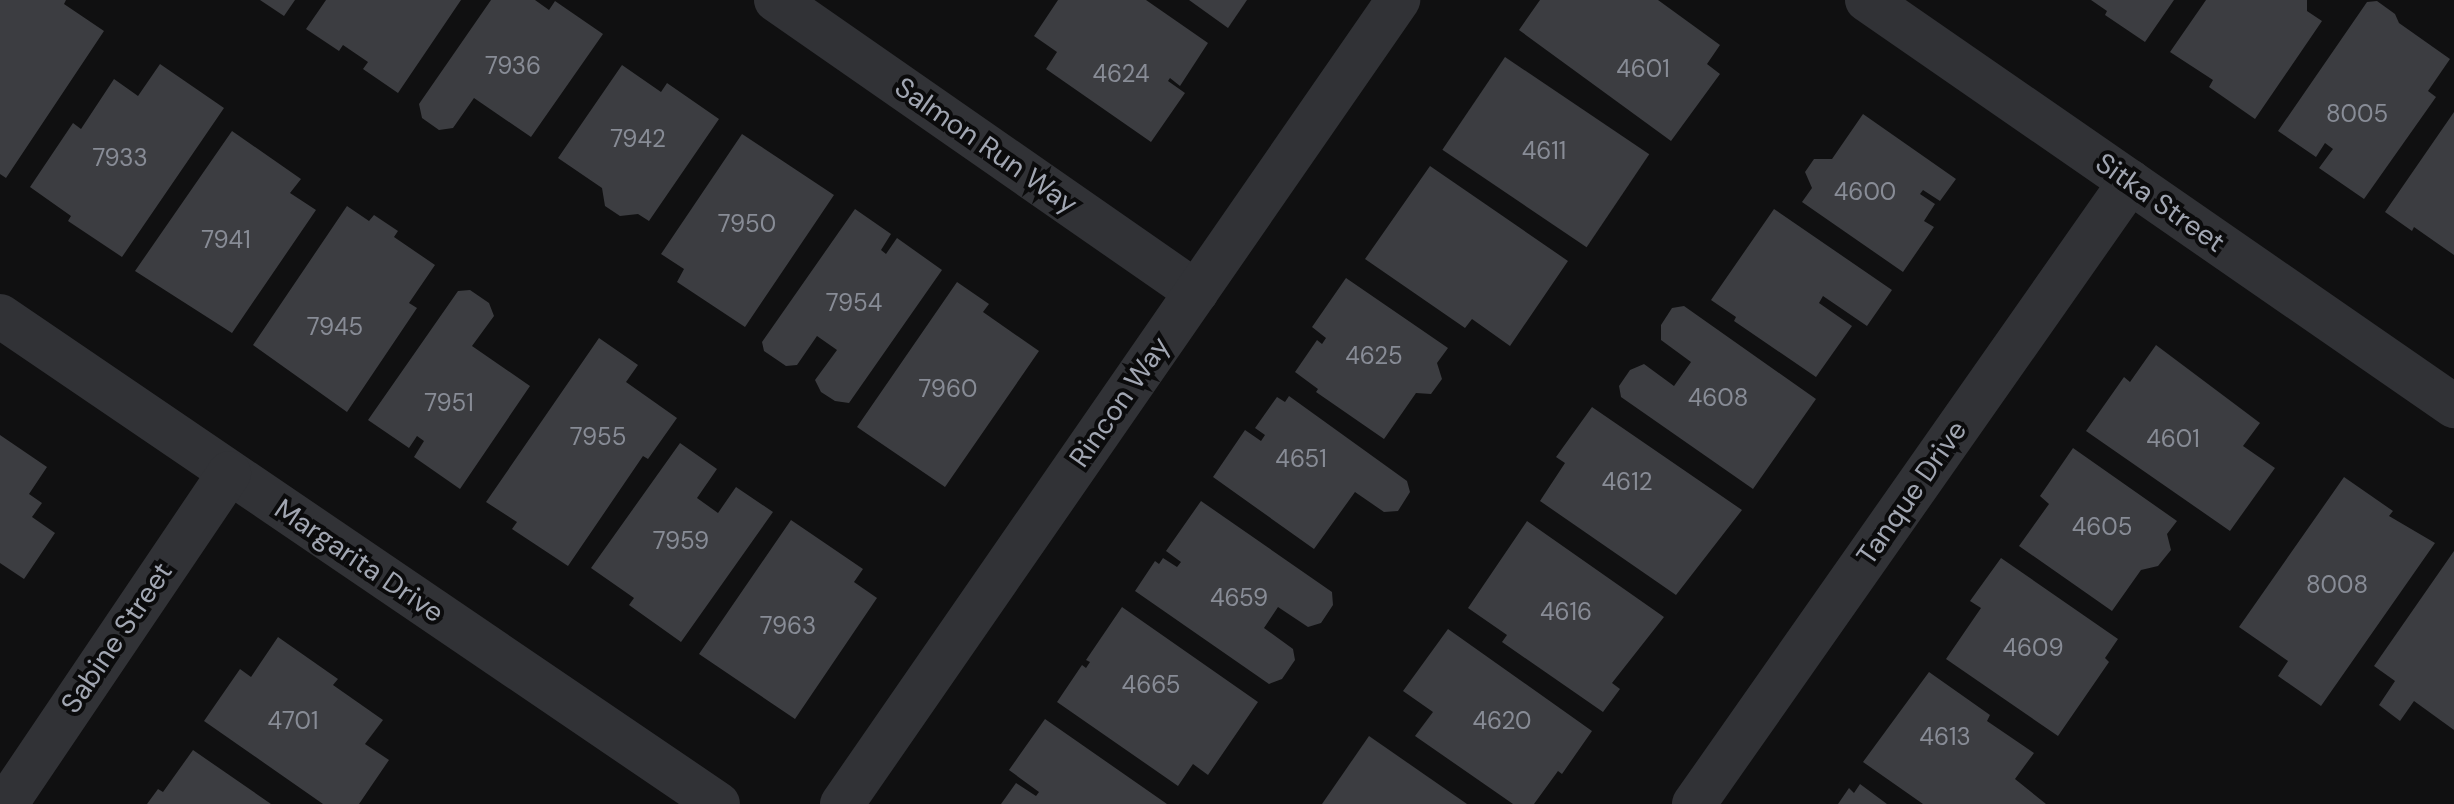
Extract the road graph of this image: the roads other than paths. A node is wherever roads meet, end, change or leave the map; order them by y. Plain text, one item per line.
1 (776, 0) edge
2 (1398, 0) edge
3 (1867, 0) edge
4 (2130, 182) junction
5 (1196, 292) junction
6 (0, 316) edge
7 (2454, 406) edge
8 (229, 473) junction
9 (6, 804) edge
10 (718, 804) edge
11 (842, 804) edge
12 (1694, 804) edge

1 - 5 street, Salmon Run Way
2 - 5 street, Rincon Way
3 - 4 street, Sitka Street
4 - 7 street, Sitka Street
4 - 12 street, Tanque Drive
5 - 11 street, Rincon Way
6 - 8 street, Margarita Drive
8 - 9 street, Sabine Street
8 - 10 street, Margarita Drive

